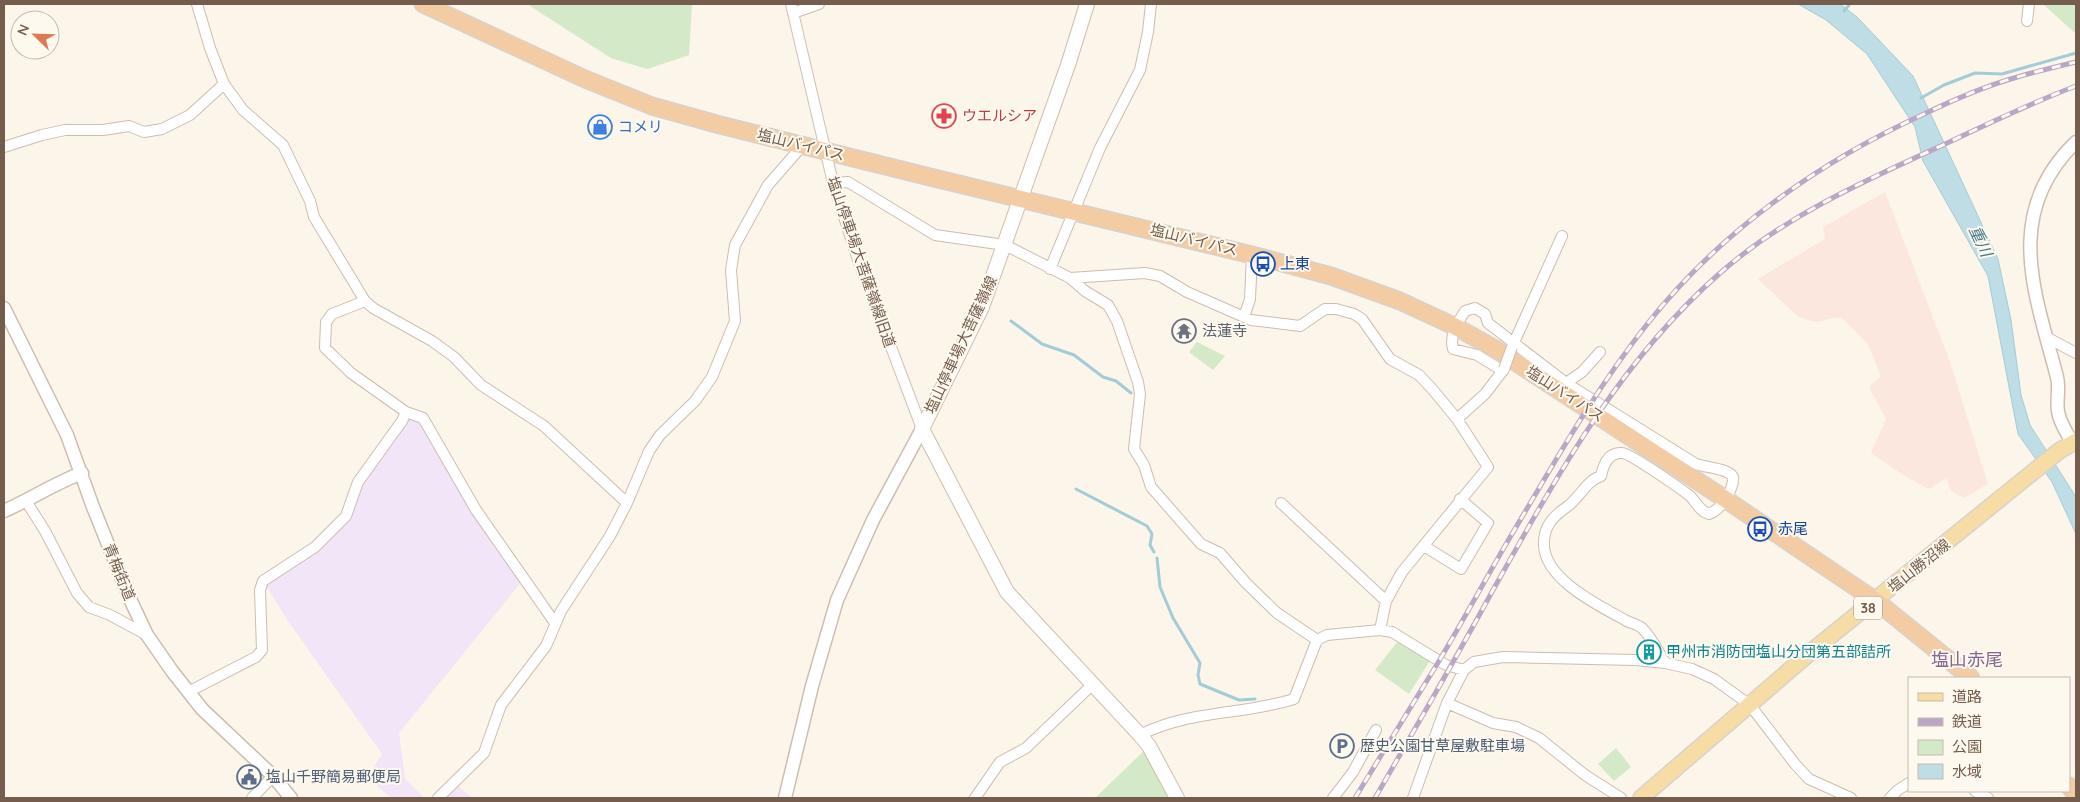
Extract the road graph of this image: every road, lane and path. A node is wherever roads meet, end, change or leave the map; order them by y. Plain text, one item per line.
1 (198, 4) edge
2 (422, 4) edge
3 (819, 4) edge
4 (1086, 4) edge
5 (1151, 4) edge
6 (2028, 4) edge
7 (792, 8) edge
8 (2027, 21) dead end
9 (224, 84) junction
10 (2076, 142) edge
11 (803, 145) junction
12 (4, 147) edge
13 (823, 150) junction
14 (833, 183) junction
15 (1021, 198) junction
16 (1073, 211) junction
17 (1562, 236) dead end
18 (1005, 245) junction
19 (1252, 254) junction
20 (1050, 269) junction
21 (1070, 278) junction
22 (365, 300) junction
23 (4, 308) edge
24 (1244, 317) junction
25 (1456, 327) junction
26 (2046, 337) junction
27 (1512, 345) junction
28 (1600, 352) dead end
29 (2076, 353) edge
30 (1504, 370) junction
31 (1566, 383) junction
32 (406, 412) junction
33 (1457, 419) junction
34 (922, 429) junction
35 (2069, 445) edge
36 (82, 473) junction
37 (1460, 499) junction
38 (1725, 499) junction
39 (26, 501) junction
40 (627, 503) junction
41 (1280, 503) dead end
42 (4, 511) edge
43 (1424, 546) junction
44 (1386, 601) junction
45 (1876, 601) junction
46 (555, 623) junction
47 (1380, 630) junction
48 (147, 635) junction
49 (1318, 640) junction
50 (1665, 663) junction
51 (1464, 670) junction
52 (1970, 677) edge
53 (1093, 684) junction
54 (188, 692) junction
55 (1447, 703) junction
56 (1750, 705) junction
57 (1376, 730) dead end
58 (1140, 735) junction
59 (273, 776) junction
60 (1908, 784) edge
61 (1977, 792) edge
62 (252, 798) edge
63 (291, 798) edge
64 (438, 798) edge
65 (785, 798) edge
66 (975, 798) edge
67 (1177, 798) edge
68 (1333, 798) edge
69 (1413, 798) edge
70 (1622, 798) edge
71 (1641, 798) edge
72 (1851, 798) edge
73 (1890, 798) edge
74 (1988, 798) edge

1 - 9 street
2 - 11 highway, 塩山バイパス
3 - 7 street
4 - 15 main road, 塩山停車場大菩薩嶺線
5 - 16 street
6 - 8 street
7 - 13 street, 塩山停車場大菩薩嶺線旧道
9 - 12 street
9 - 22 street
10 - 26 street
11 - 13 highway, 塩山バイパス
11 - 40 street
13 - 14 street, 塩山停車場大菩薩嶺線旧道
13 - 15 highway, 塩山バイパス
14 - 18 street
14 - 34 street, 塩山停車場大菩薩嶺線旧道
15 - 16 highway, 塩山バイパス
15 - 18 main road, 塩山停車場大菩薩嶺線
16 - 19 highway, 塩山バイパス
16 - 20 street
17 - 27 street
18 - 20 street
18 - 34 main road, 塩山停車場大菩薩嶺線
19 - 24 street
19 - 25 highway, 塩山バイパス
20 - 21 street
21 - 24 street
21 - 49 street
22 - 32 street
22 - 40 street
23 - 36 street, 青梅街道
24 - 33 street
25 - 27 street
25 - 30 street
25 - 38 highway, 塩山バイパス
26 - 29 street
26 - 35 street
27 - 30 street, bridge
27 - 31 street
28 - 31 street
30 - 33 street
31 - 38 street
32 - 46 street
32 - 54 street
33 - 37 street
34 - 53 main road, 塩山停車場大菩薩嶺線
34 - 65 street
35 - 45 main road, 塩山勝沼線 / 38
36 - 39 street
36 - 48 street, 青梅街道
37 - 43 street
37 - 43 street
38 - 45 highway, 塩山バイパス
38 - 50 street
39 - 42 street
39 - 48 street
40 - 46 street
41 - 44 street
43 - 44 street
44 - 47 street
45 - 52 highway, 塩山バイパス
45 - 56 main road, 塩山勝沼線 / 38
46 - 64 street
47 - 49 street
47 - 51 street
48 - 54 street, 青梅街道
49 - 58 street
50 - 51 street
50 - 56 street
51 - 55 street
53 - 58 main road, 塩山停車場大菩薩嶺線
53 - 66 street
54 - 59 street, 青梅街道
55 - 69 street
55 - 70 street
56 - 71 main road, 塩山勝沼線 / 38
56 - 72 street
57 - 68 street
58 - 67 main road, 塩山停車場大菩薩嶺線
59 - 62 street
59 - 63 street, 青梅街道
60 - 73 street
61 - 74 street

